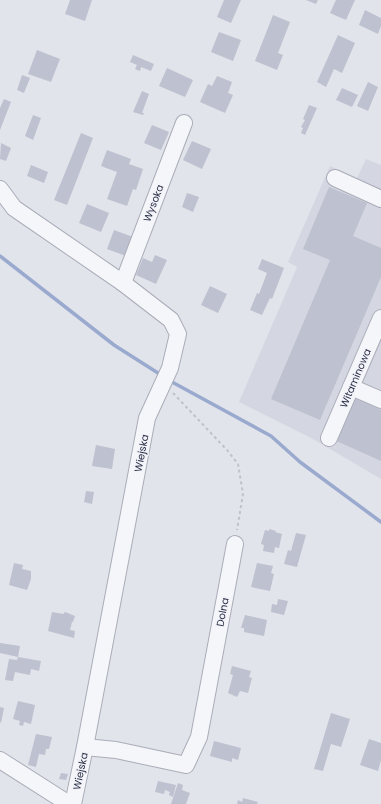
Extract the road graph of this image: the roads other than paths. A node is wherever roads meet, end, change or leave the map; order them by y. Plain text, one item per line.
1 (184, 123) dead end
2 (335, 178) dead end
3 (0, 189) edge
4 (381, 199) edge
5 (123, 283) junction
6 (381, 318) edge
7 (351, 387) junction
8 (381, 400) edge
9 (329, 438) dead end
10 (235, 544) road end
11 (85, 747) junction
12 (0, 760) edge
13 (69, 804) edge
14 (73, 804) edge

1 - 5 street, Wysoka
2 - 4 street
3 - 5 street, Wiejska
5 - 11 street, Wiejska
6 - 7 street, Witaminowa
7 - 8 street
7 - 9 street, Witaminowa
10 - 11 street, Dolna
11 - 14 street, Wiejska
12 - 13 street

